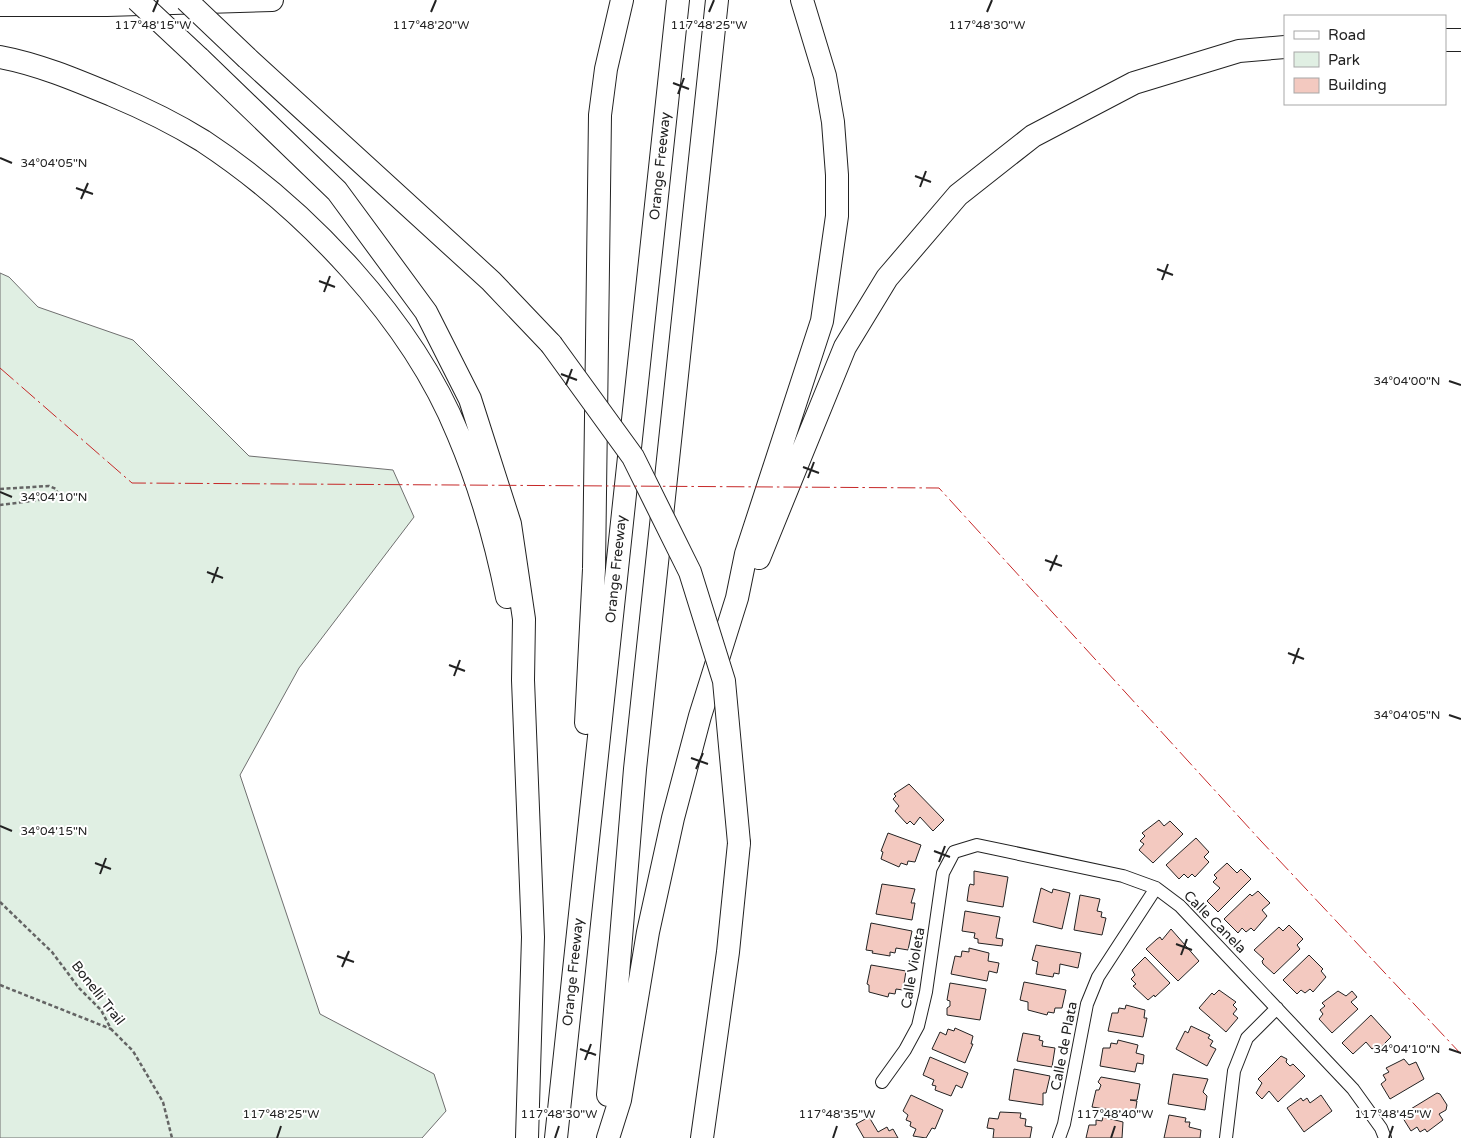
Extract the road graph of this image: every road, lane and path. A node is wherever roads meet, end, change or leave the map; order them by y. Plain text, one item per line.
1 (137, 0) edge
2 (186, 0) edge
3 (272, 0) edge
4 (622, 0) edge
5 (678, 0) edge
6 (717, 0) edge
7 (802, 0) edge
8 (0, 4) edge
9 (1446, 40) edge
10 (1461, 40) edge
11 (1284, 47) edge
12 (0, 58) edge
13 (0, 489) edge
14 (0, 505) edge
15 (736, 598) junction
16 (523, 680) junction
17 (954, 852) joint
18 (584, 872) junction
19 (1156, 888) junction
20 (0, 902) edge
21 (0, 985) edge
22 (1277, 1008) junction
23 (111, 1029) junction
24 (882, 1082) dead end
25 (172, 1138) edge
26 (526, 1138) edge
27 (556, 1138) edge
28 (606, 1138) edge
29 (702, 1138) edge
30 (1059, 1138) edge
31 (1226, 1138) edge
32 (1385, 1138) edge

1 - 16 highway, bridge
2 - 29 highway, bridge
3 - 8 highway
4 - 18 highway
5 - 18 highway, Orange Freeway
6 - 28 highway
7 - 15 highway
9 - 10 highway
11 - 15 highway
12 - 16 highway
13 - 14 path
15 - 28 highway
16 - 26 highway
17 - 19 street, Calle Canela
17 - 24 street, Calle Violeta
18 - 27 highway, Orange Freeway
19 - 22 street, Calle Canela
19 - 30 street, Calle de Plata
20 - 23 path, Bonelli Trail
21 - 23 path
22 - 31 street
22 - 32 street, Calle Canela
23 - 25 path, Bonelli Trail

